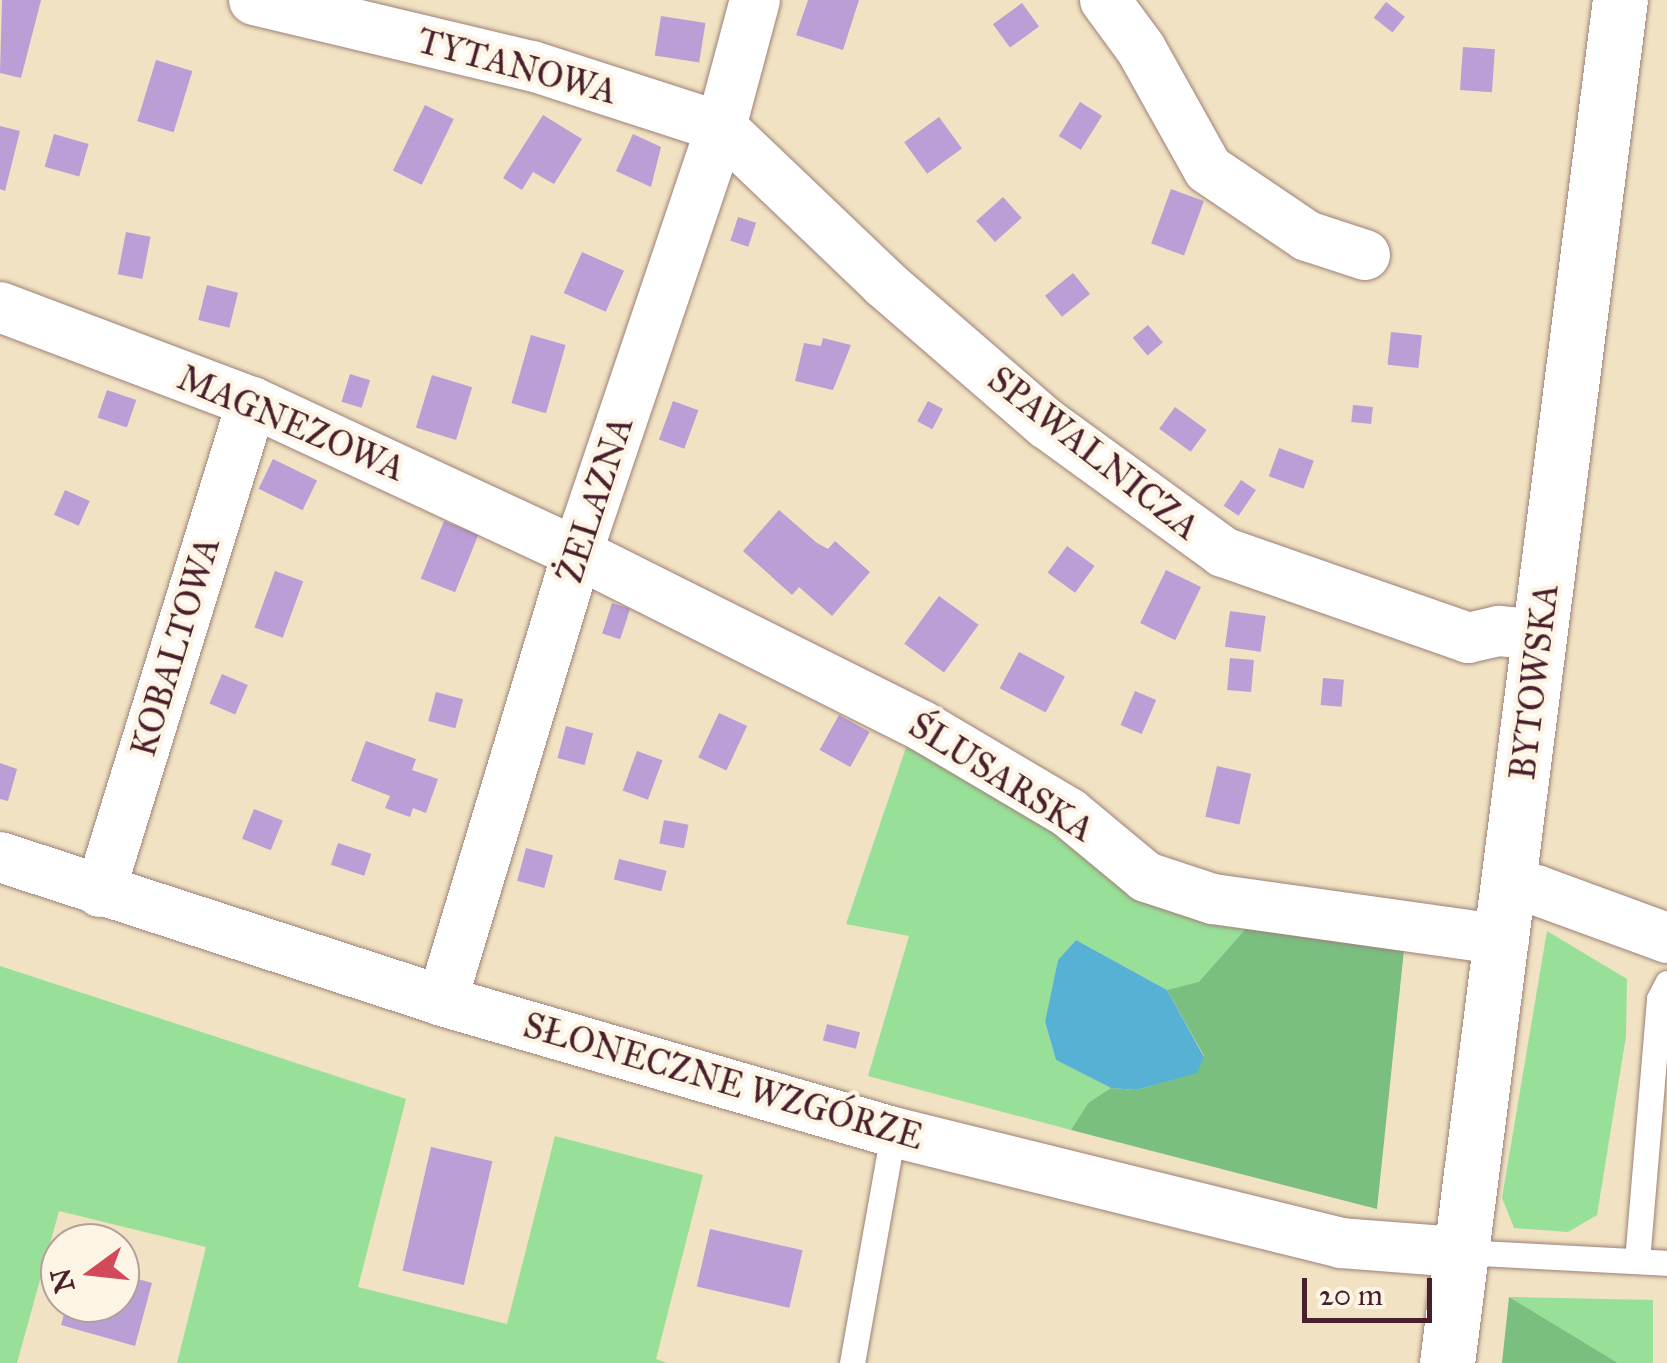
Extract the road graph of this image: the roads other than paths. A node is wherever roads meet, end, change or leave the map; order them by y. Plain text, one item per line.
1 (254, 0) edge
2 (754, 0) edge
3 (1105, 0) edge
4 (1620, 0) edge
5 (720, 127) junction
6 (1365, 255) dead end
7 (0, 308) edge
8 (252, 402) junction
9 (578, 553) junction
10 (1541, 635) junction
11 (0, 857) edge
12 (100, 892) junction
13 (1507, 914) junction
14 (1667, 938) edge
15 (1667, 982) edge
16 (442, 1002) junction
17 (893, 1132) junction
18 (1459, 1252) junction
19 (1637, 1261) junction
20 (1667, 1263) edge
21 (852, 1363) edge
22 (1447, 1363) edge

1 - 5 street, TYTANOWA
2 - 5 street, ŻELAZNA
3 - 6 street
4 - 10 main road, BYTOWSKA
5 - 9 street, ŻELAZNA
5 - 10 street, SPAWALNICZA
7 - 8 street, MAGNEZOWA
8 - 9 street, MAGNEZOWA
8 - 12 street, KOBALTOWA
9 - 13 street, ŚLUSARSKA
9 - 16 street, ŻELAZNA
10 - 13 main road, BYTOWSKA
11 - 12 street, SŁONECZNE WZGÓRZE
12 - 16 street, SŁONECZNE WZGÓRZE
13 - 14 street, ŚLUSARSKA
13 - 18 main road, BYTOWSKA
15 - 19 lane
16 - 17 street, SŁONECZNE WZGÓRZE
17 - 18 street, SŁONECZNE WZGÓRZE
17 - 21 lane
18 - 19 lane
18 - 22 main road, BYTOWSKA
19 - 20 lane

